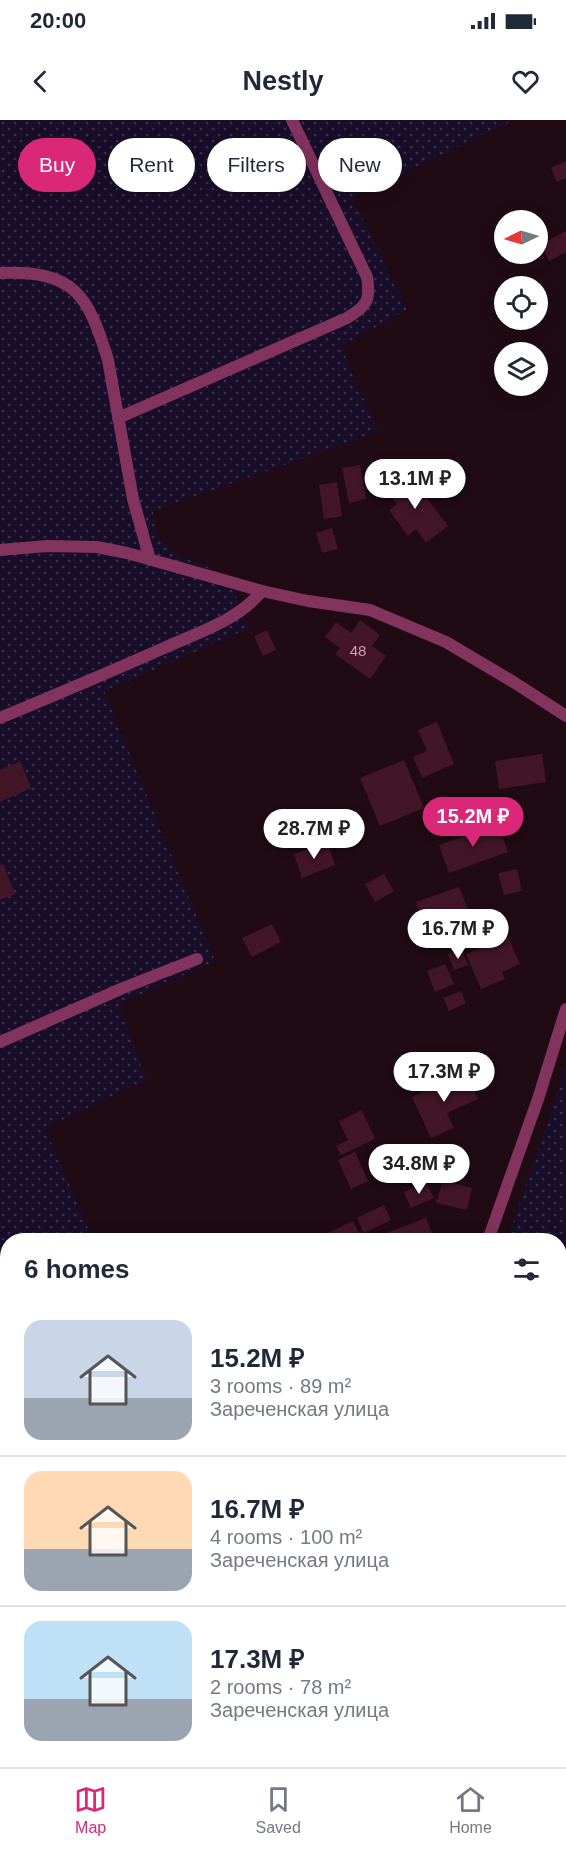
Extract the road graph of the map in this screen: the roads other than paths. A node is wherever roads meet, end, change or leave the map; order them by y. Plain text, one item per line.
1 (292, 120) edge
2 (0, 273) edge
3 (118, 418) junction
4 (0, 550) edge
5 (150, 560) junction
6 (262, 591) junction
7 (566, 716) edge
8 (0, 718) edge
9 (197, 959) dead end
10 (566, 1009) edge
11 (0, 1042) edge
12 (490, 1233) edge

1 - 3 street
2 - 3 street
3 - 5 street
4 - 5 street
5 - 6 street
6 - 7 street
6 - 8 street
9 - 11 street
10 - 12 street

